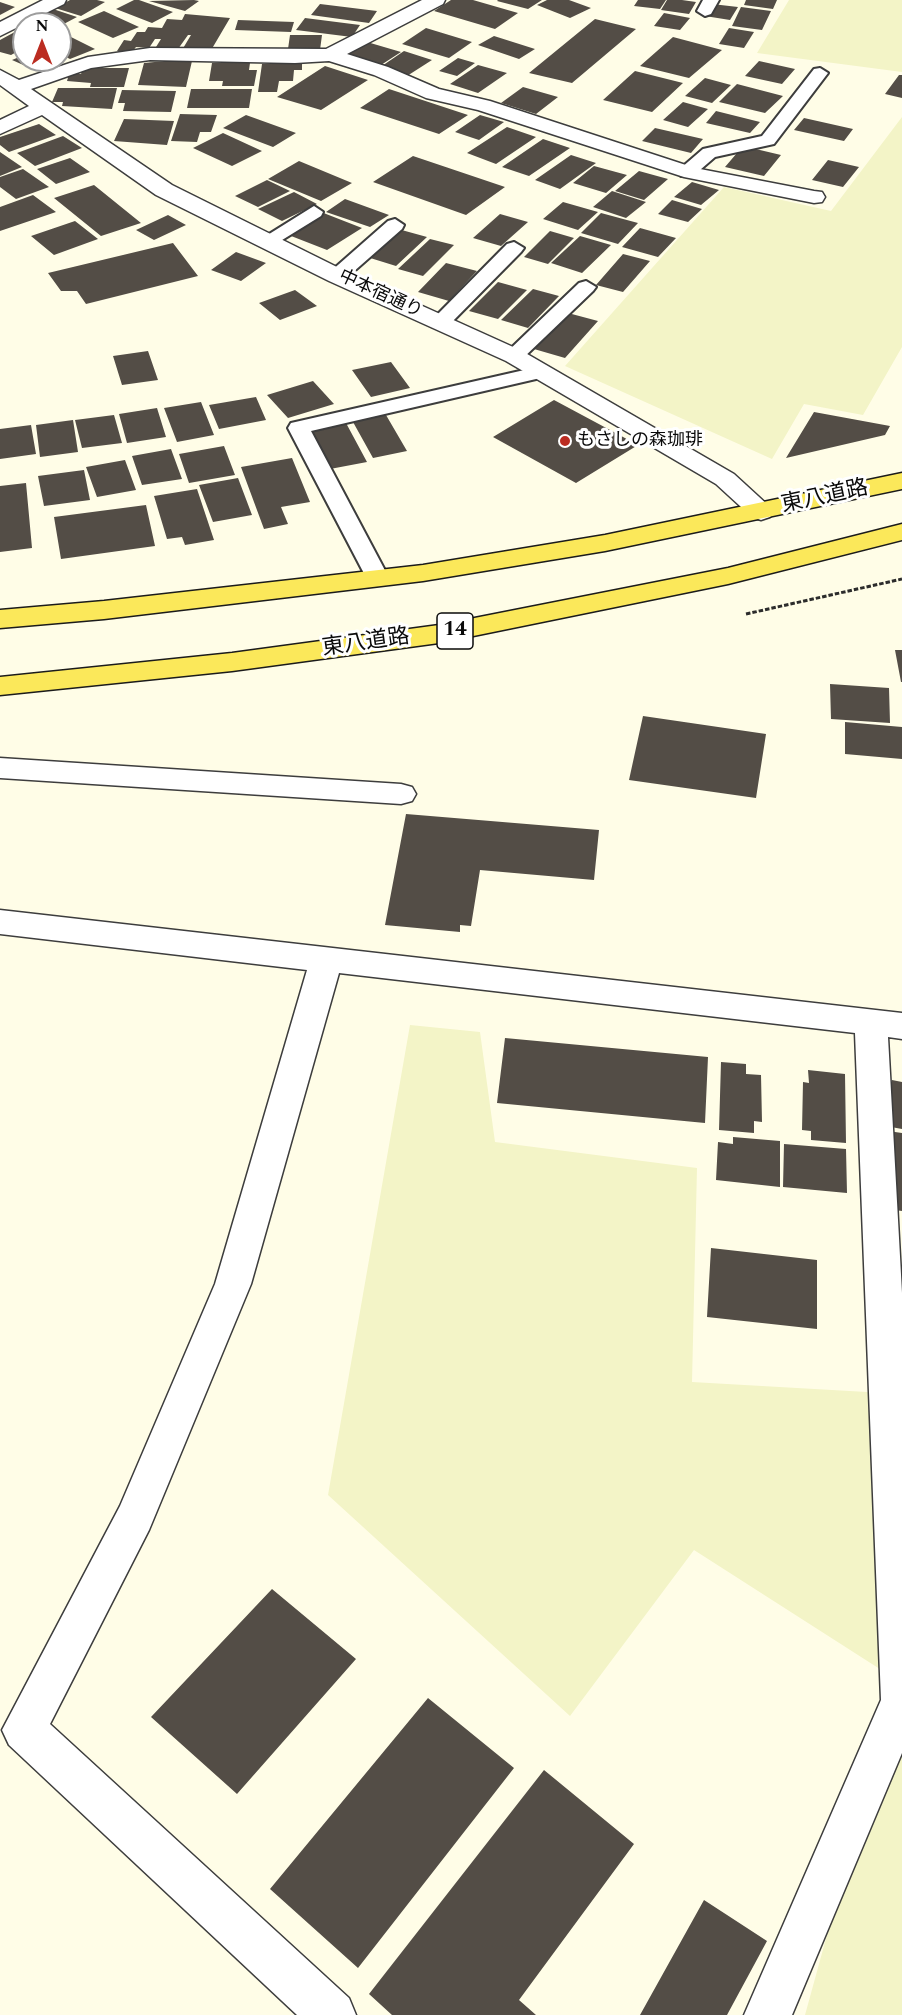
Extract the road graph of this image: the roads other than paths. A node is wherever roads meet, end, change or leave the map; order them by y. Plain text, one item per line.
1 (57, 0) edge
2 (436, 0) edge
3 (0, 30) edge
4 (330, 55) junction
5 (820, 73) dead end
6 (9, 81) edge
7 (42, 107) junction
8 (0, 128) edge
9 (687, 172) junction
10 (814, 197) dead end
11 (314, 212) dead end
12 (394, 225) dead end
13 (267, 241) junction
14 (514, 248) dead end
15 (337, 276) junction
16 (586, 287) dead end
17 (441, 323) junction
18 (514, 357) junction
19 (542, 372) junction
20 (902, 481) edge
21 (761, 512) junction
22 (902, 532) edge
23 (377, 578) junction
24 (0, 619) edge
25 (0, 686) edge
26 (0, 768) edge
27 (400, 794) dead end
28 (0, 922) edge
29 (327, 958) junction
30 (887, 1024) edge
31 (894, 1353) edge
32 (901, 1650) edge
33 (902, 1700) edge
34 (332, 2015) edge
35 (768, 2015) edge

1 - 3 street
2 - 4 street
4 - 6 street
4 - 9 street
5 - 9 lane
6 - 7 street, 中本宿通り
7 - 8 street
7 - 13 street, 中本宿通り
9 - 10 street
11 - 13 lane
12 - 15 lane
13 - 15 street, 中本宿通り
14 - 17 lane
15 - 17 street, 中本宿通り
16 - 18 lane
17 - 18 street, 中本宿通り
18 - 19 street, 中本宿通り
19 - 21 street, 中本宿通り
19 - 23 lane
20 - 21 main road, 東八道路
21 - 23 main road, 東八道路
22 - 25 main road, 東八道路 / 14
23 - 24 main road, 東八道路
26 - 27 street
28 - 29 street
29 - 30 street
29 - 34 street
30 - 31 street
31 - 32 street
32 - 33 street
33 - 35 street

